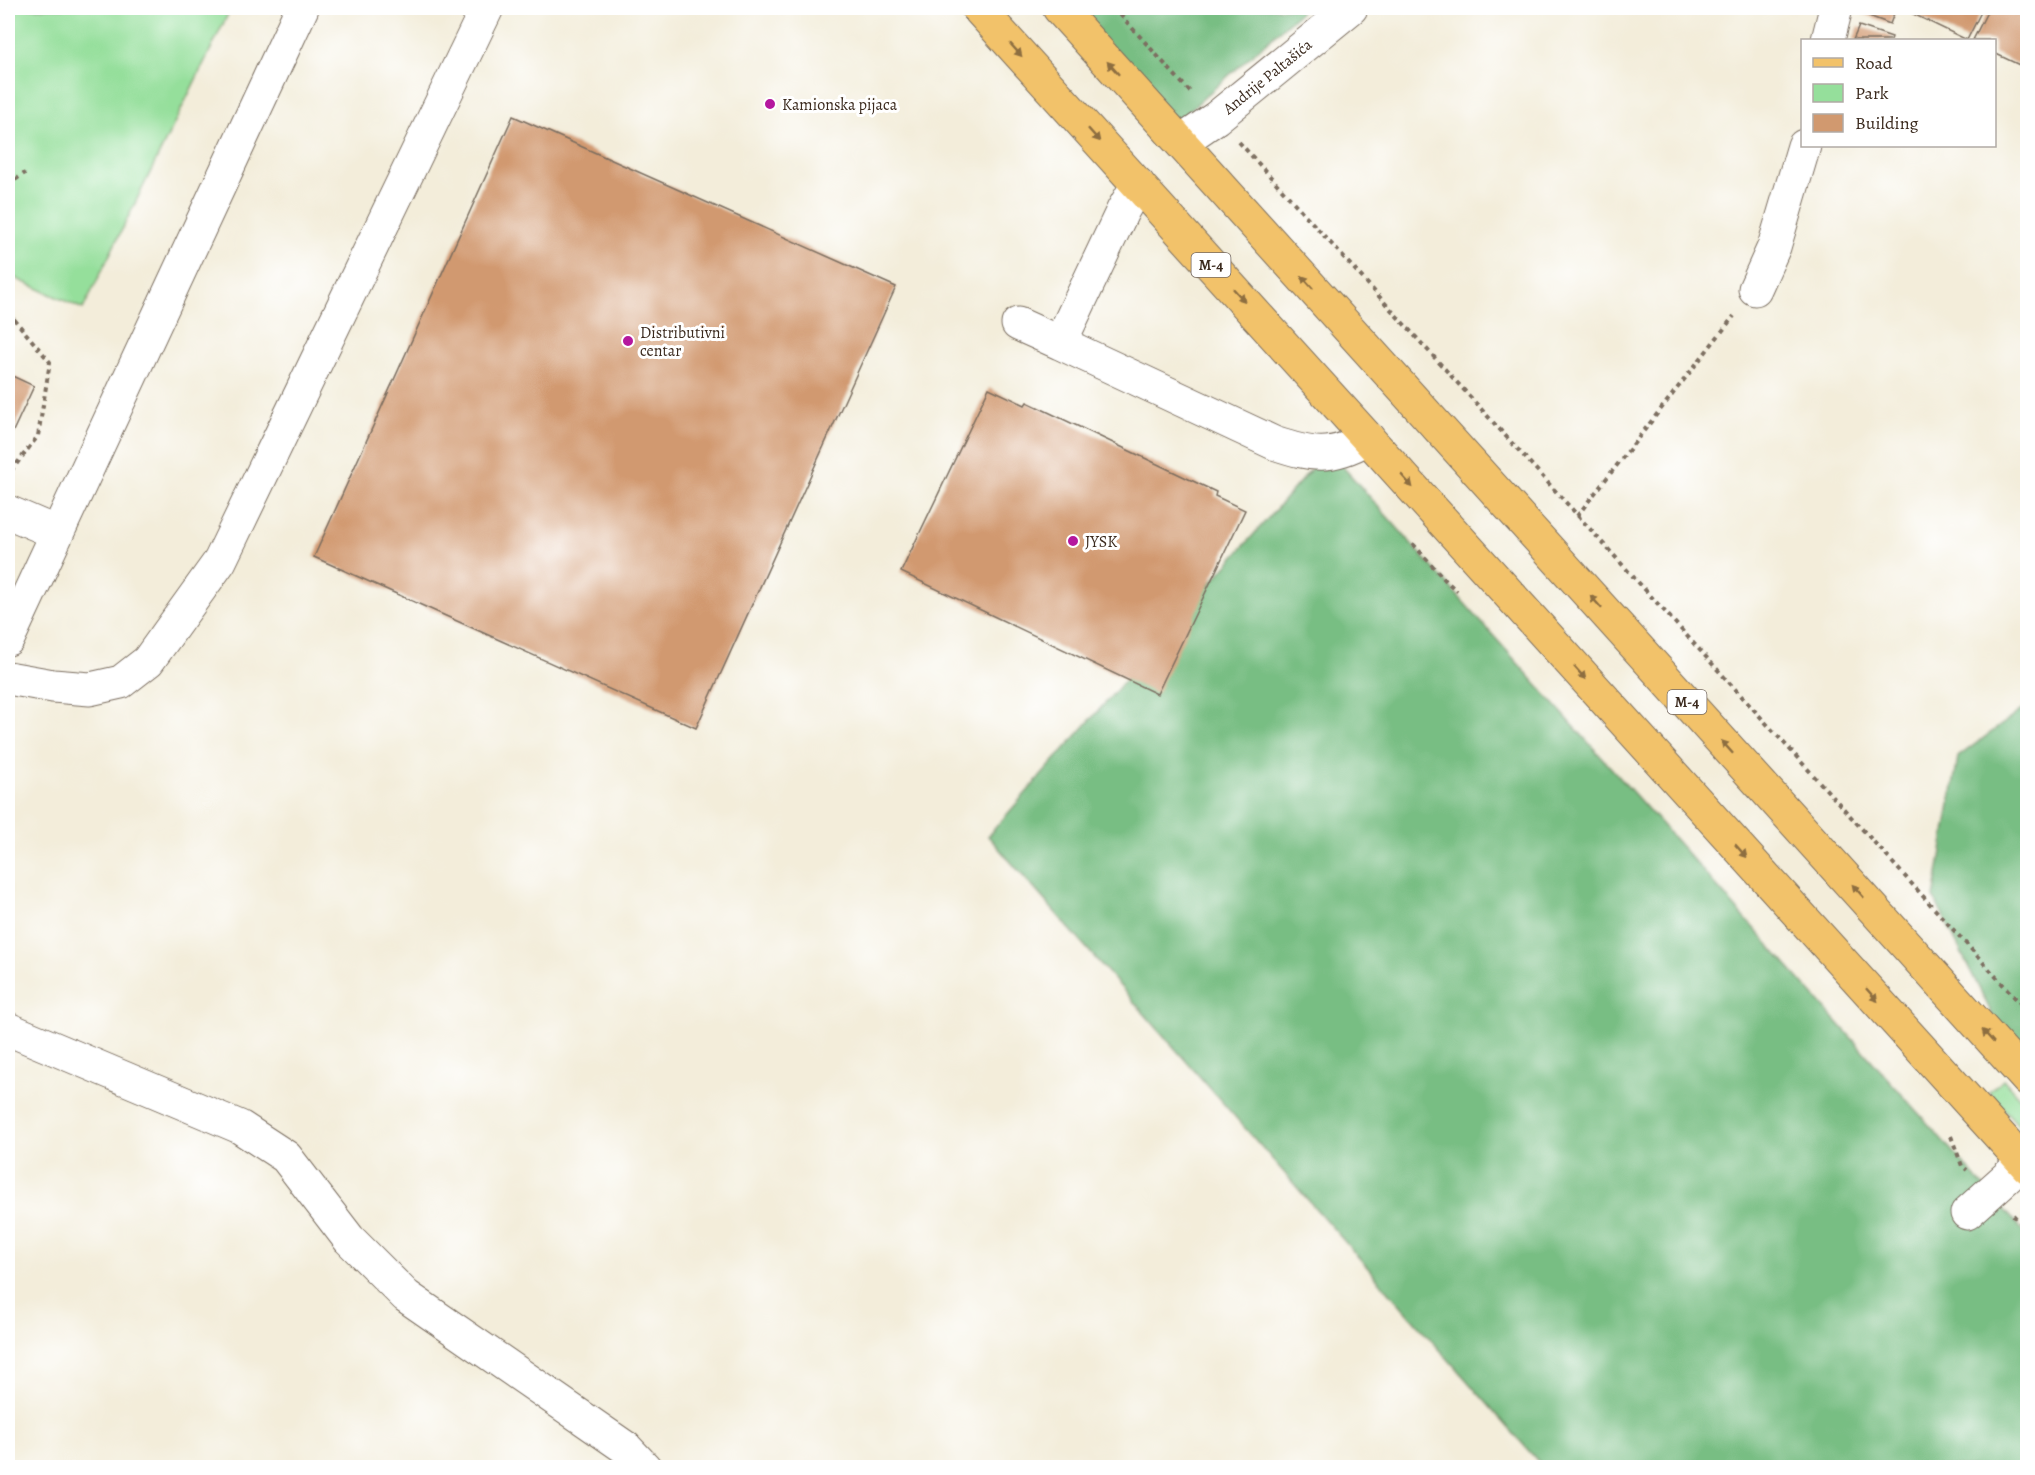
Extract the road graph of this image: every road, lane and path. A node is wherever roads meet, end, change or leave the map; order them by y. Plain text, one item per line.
1 (302, 8) edge
2 (487, 8) edge
3 (978, 8) edge
4 (1059, 8) edge
5 (1114, 8) edge
6 (1351, 8) edge
7 (1836, 8) edge
8 (1828, 39) edge
9 (1194, 96) dead end
10 (1234, 137) dead end
11 (1181, 142) junction
12 (1804, 147) edge
13 (25, 172) dead end
14 (1138, 184) junction
15 (8, 185) edge
16 (1755, 289) joint
17 (8, 312) edge
18 (1018, 324) dead end
19 (1060, 343) junction
20 (1368, 438) junction
21 (8, 475) edge
22 (8, 512) edge
23 (1577, 516) junction
24 (57, 533) junction
25 (8, 639) edge
26 (8, 678) edge
27 (2028, 1012) edge
28 (8, 1029) edge
29 (2028, 1080) edge
30 (2026, 1164) edge
31 (1968, 1213) dead end
32 (645, 1467) edge

1 - 24 street
2 - 26 street
3 -> 14 main road, M-4
11 -> 4 main road, M-4
5 - 9 path
6 - 11 street, Andrije Paltašića
7 - 8 street
10 - 23 path
29 -> 11 main road, M-4
12 - 16 street
13 - 15 path
14 - 19 street
14 -> 20 main road, M-4
16 - 23 path
17 - 21 path
18 - 19 street
19 - 20 street
20 -> 30 main road, M-4
22 - 24 street
23 - 27 path
24 - 25 street
28 - 32 street
30 - 31 street

